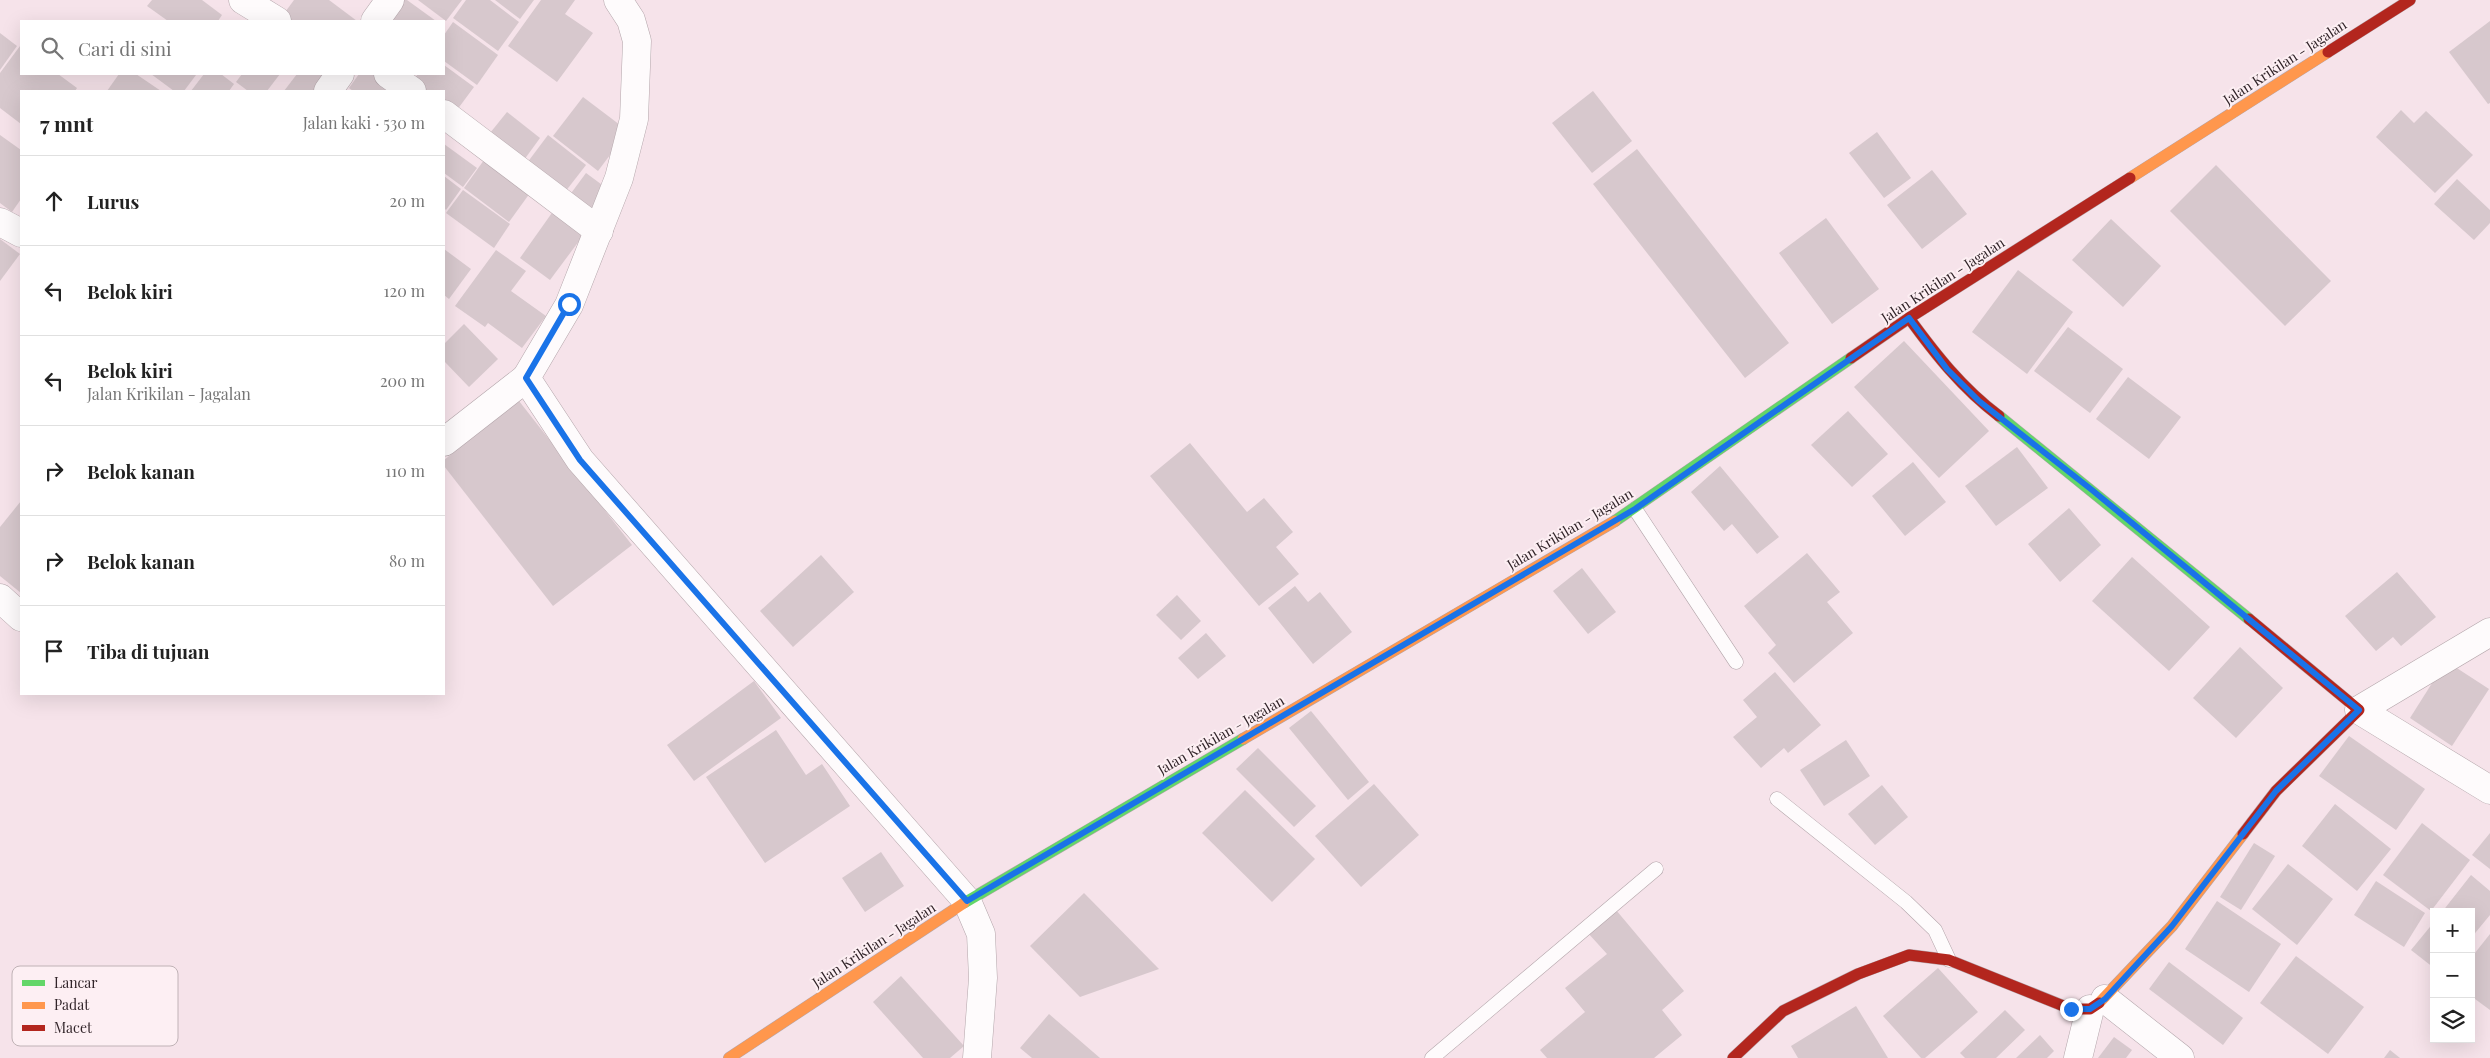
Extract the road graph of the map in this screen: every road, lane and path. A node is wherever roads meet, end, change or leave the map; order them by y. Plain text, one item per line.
1 (243, 0) edge
2 (390, 0) edge
3 (618, 0) edge
4 (2410, 0) edge
5 (275, 20) edge
6 (376, 20) edge
7 (339, 75) edge
8 (389, 75) edge
9 (329, 90) edge
10 (411, 90) edge
11 (445, 115) edge
12 (0, 222) edge
13 (599, 231) junction
14 (20, 232) edge
15 (1909, 318) junction
16 (526, 378) junction
17 (445, 441) edge
18 (1635, 509) junction
19 (2490, 632) edge
20 (1736, 662) dead end
21 (2359, 710) junction
22 (2490, 790) edge
23 (1777, 800) dead end
24 (1656, 869) dead end
25 (967, 901) junction
26 (1949, 960) junction
27 (2098, 1004) junction
28 (729, 1058) edge
29 (978, 1058) edge
30 (1432, 1058) edge
31 (1733, 1058) edge
32 (2078, 1058) edge
33 (2180, 1058) edge

1 - 5 street
2 - 6 street
3 - 13 street
4 - 15 street, Jalan Krikilan - Jagalan
7 - 9 street
8 - 10 street
11 - 13 street
12 - 14 street
13 - 16 street
15 - 18 street, Jalan Krikilan - Jagalan
15 - 21 street
16 - 17 street
16 - 25 street
18 - 20 lane
18 - 25 street, Jalan Krikilan - Jagalan
19 - 21 street
21 - 22 street
21 - 27 street
23 - 26 lane
24 - 30 lane
25 - 28 street, Jalan Krikilan - Jagalan
25 - 29 street
26 - 27 street
26 - 31 street
27 - 32 street
27 - 33 street

